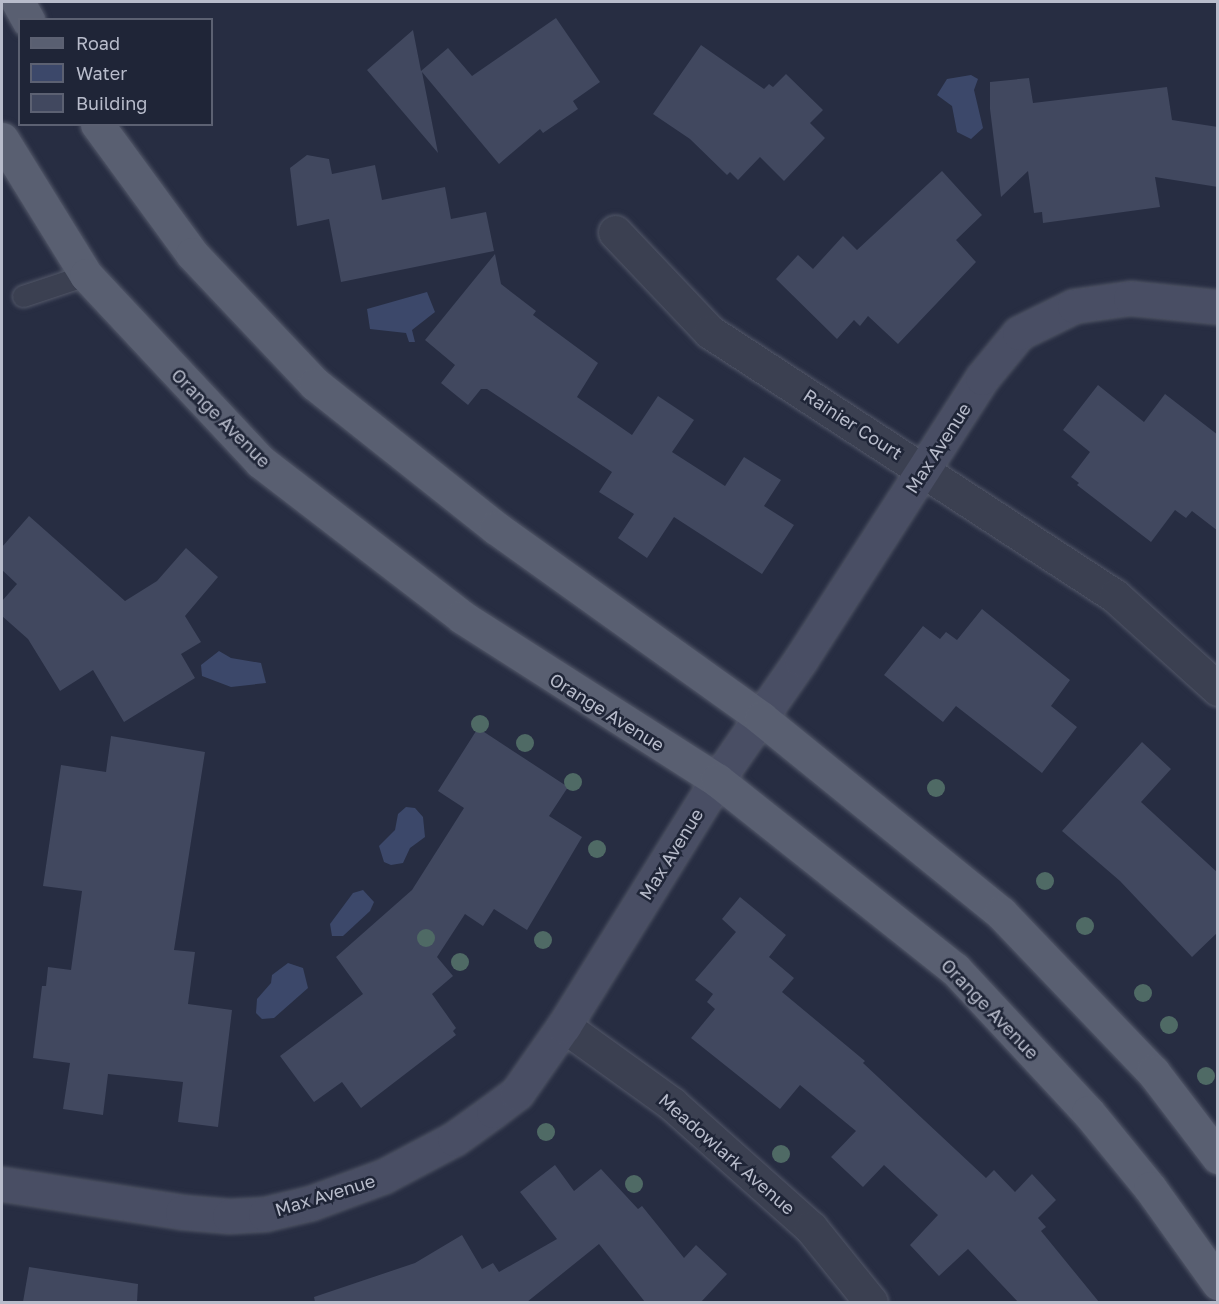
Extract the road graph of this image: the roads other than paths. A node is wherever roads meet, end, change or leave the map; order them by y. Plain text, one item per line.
1 (18, 2) edge
2 (27, 18) edge
3 (98, 126) edge
4 (2, 139) edge
5 (615, 232) dead end
6 (86, 274) junction
7 (23, 296) dead end
8 (1218, 307) edge
9 (924, 470) junction
10 (1218, 690) edge
11 (761, 718) junction
12 (717, 780) junction
13 (564, 1026) junction
14 (1218, 1157) edge
15 (2, 1184) edge
16 (1218, 1283) edge
17 (871, 1302) edge

1 - 2 main road
3 - 11 main road
4 - 6 main road, Orange Avenue
5 - 9 street, Rainier Court
6 - 7 lane
6 - 12 main road, Orange Avenue
8 - 9 street, Max Avenue
9 - 10 street, Rainier Court
9 - 11 street, Max Avenue
11 - 12 street, Max Avenue
11 - 14 main road
12 - 13 street, Max Avenue
12 - 16 main road, Orange Avenue
13 - 15 street, Max Avenue
13 - 17 street, Meadowlark Avenue

